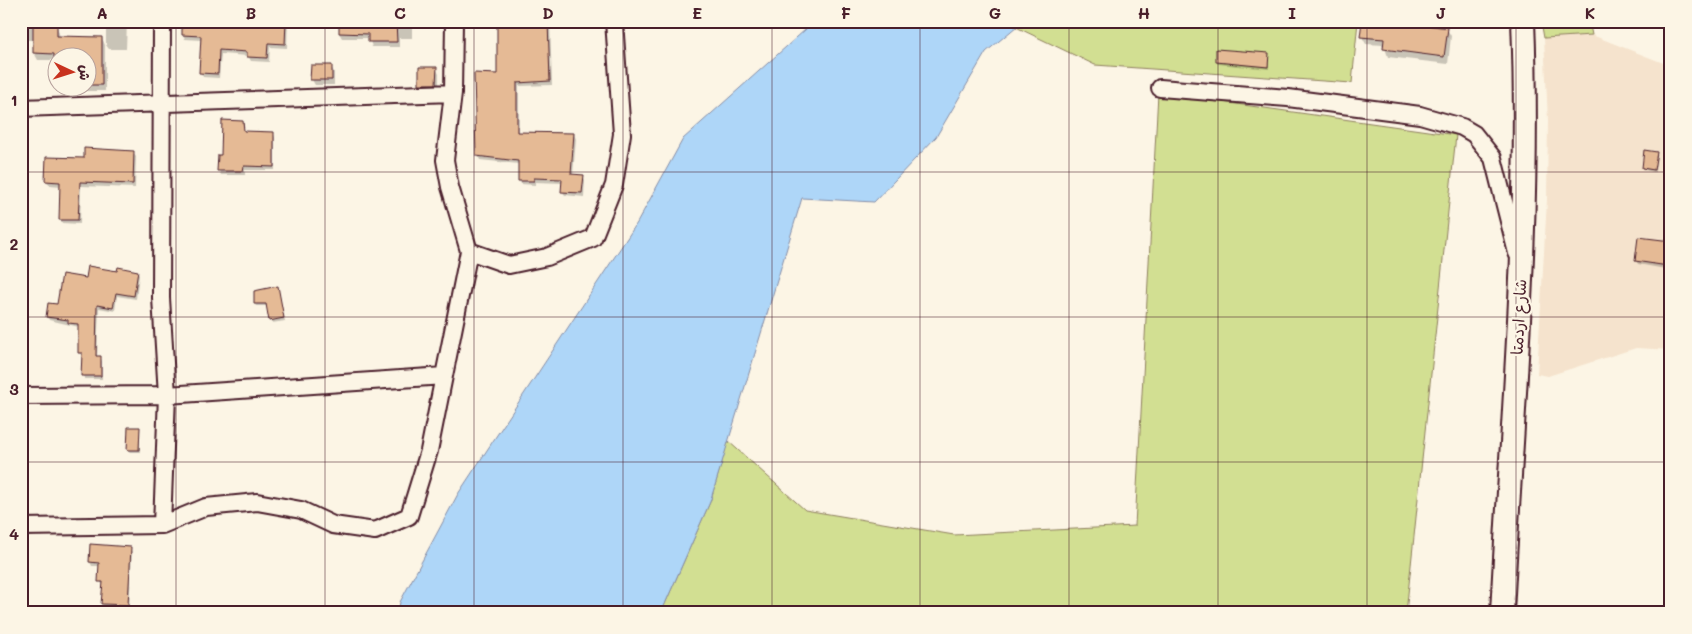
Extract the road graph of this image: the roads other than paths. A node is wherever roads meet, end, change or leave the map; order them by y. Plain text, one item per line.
1 (162, 21) edge
2 (454, 21) edge
3 (614, 21) edge
4 (1523, 21) edge
5 (1160, 88) dead end
6 (453, 93) junction
7 (161, 104) junction
8 (21, 108) edge
9 (470, 250) junction
10 (1520, 268) junction
11 (444, 376) junction
12 (167, 395) junction
13 (21, 396) edge
14 (162, 525) junction
15 (21, 527) edge
16 (1502, 613) edge

1 - 7 street
2 - 6 street
3 - 9 street
4 - 10 main road, شارع اردمتا
5 - 10 street
6 - 7 street
6 - 9 street
7 - 8 street
7 - 12 street
9 - 11 street
10 - 16 main road, شارع اردمتا
11 - 12 street
11 - 14 street
12 - 13 street
12 - 14 street
14 - 15 street

